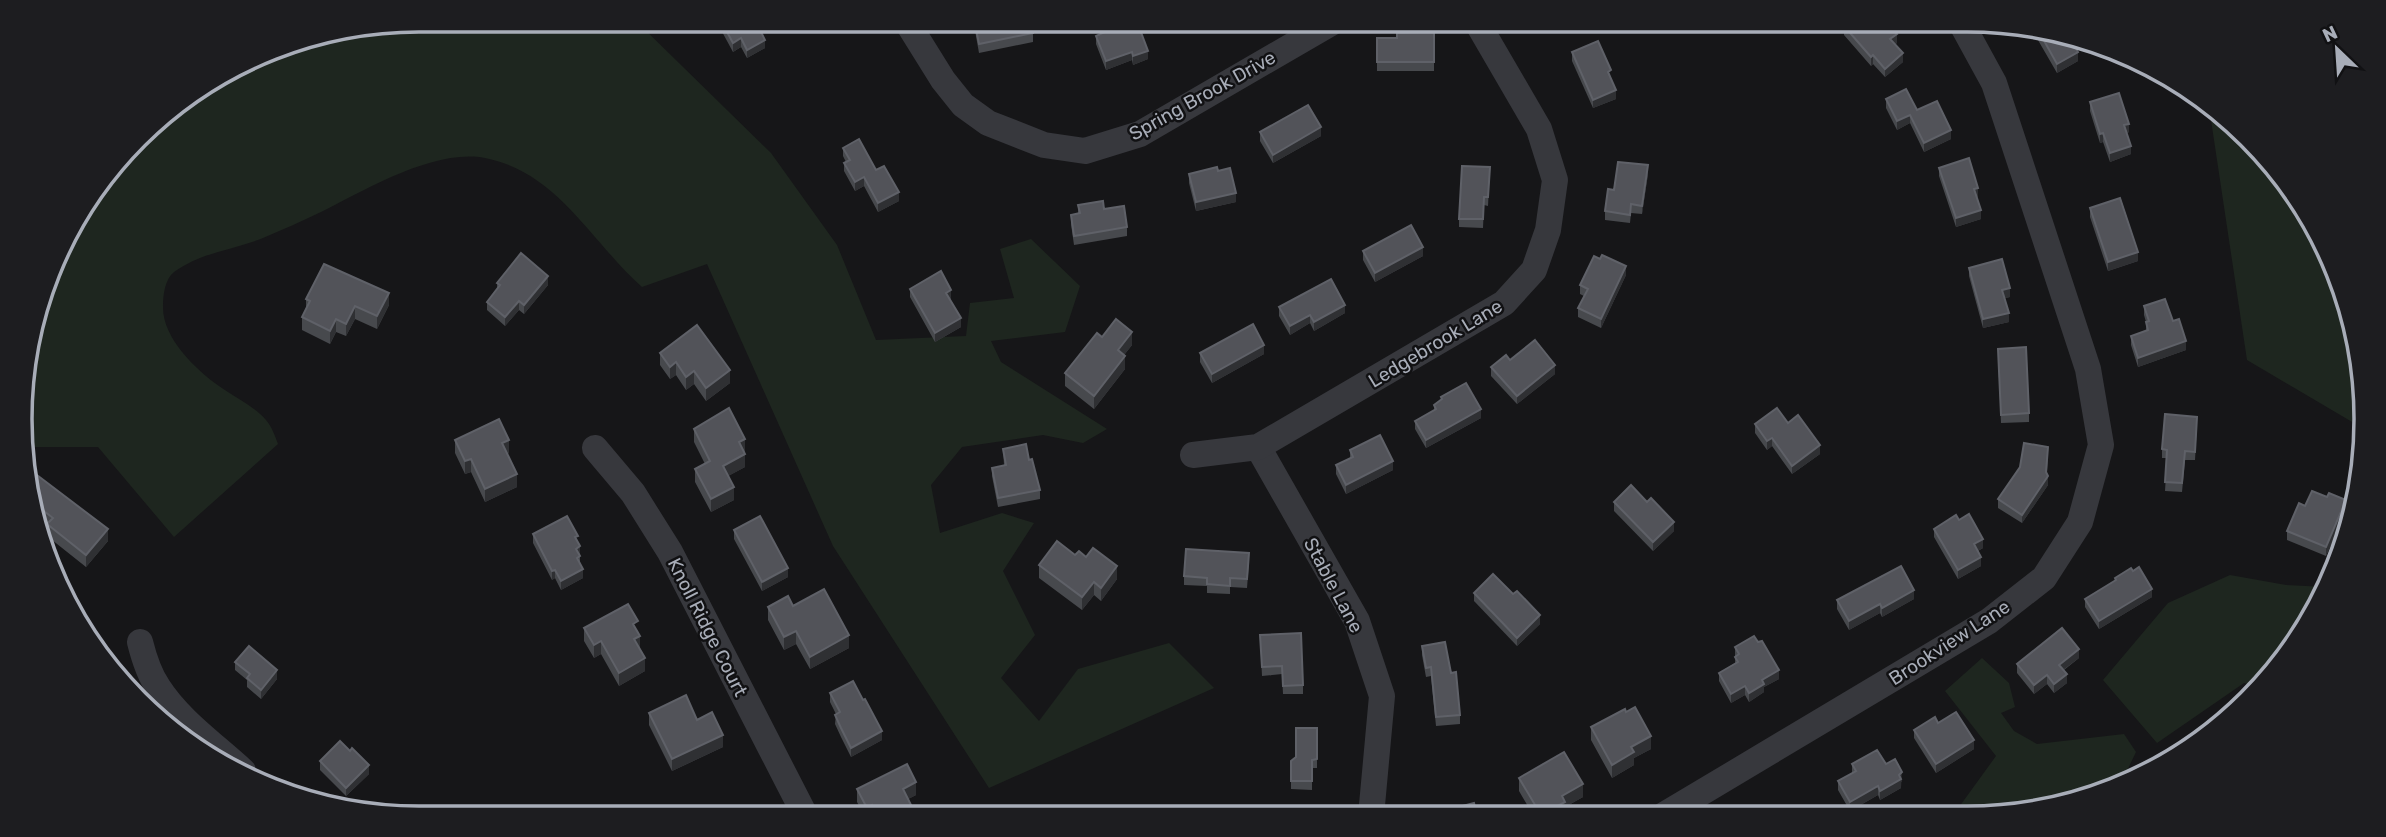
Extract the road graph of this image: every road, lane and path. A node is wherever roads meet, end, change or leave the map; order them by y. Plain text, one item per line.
1 (913, 32) edge
2 (1316, 32) edge
3 (1483, 32) edge
4 (1966, 32) edge
5 (1258, 447) junction
6 (595, 448) dead end
7 (1193, 455) dead end
8 (140, 642) dead end
9 (224, 753) edge
10 (800, 806) edge
11 (1372, 806) edge
12 (1679, 806) edge

1 - 2 street, Spring Brook Drive
3 - 5 street, Ledgebrook Lane
4 - 12 street, Brookview Lane
5 - 7 street, Ledgebrook Lane
5 - 11 street, Stable Lane
6 - 10 street, Knoll Ridge Court
8 - 9 street

